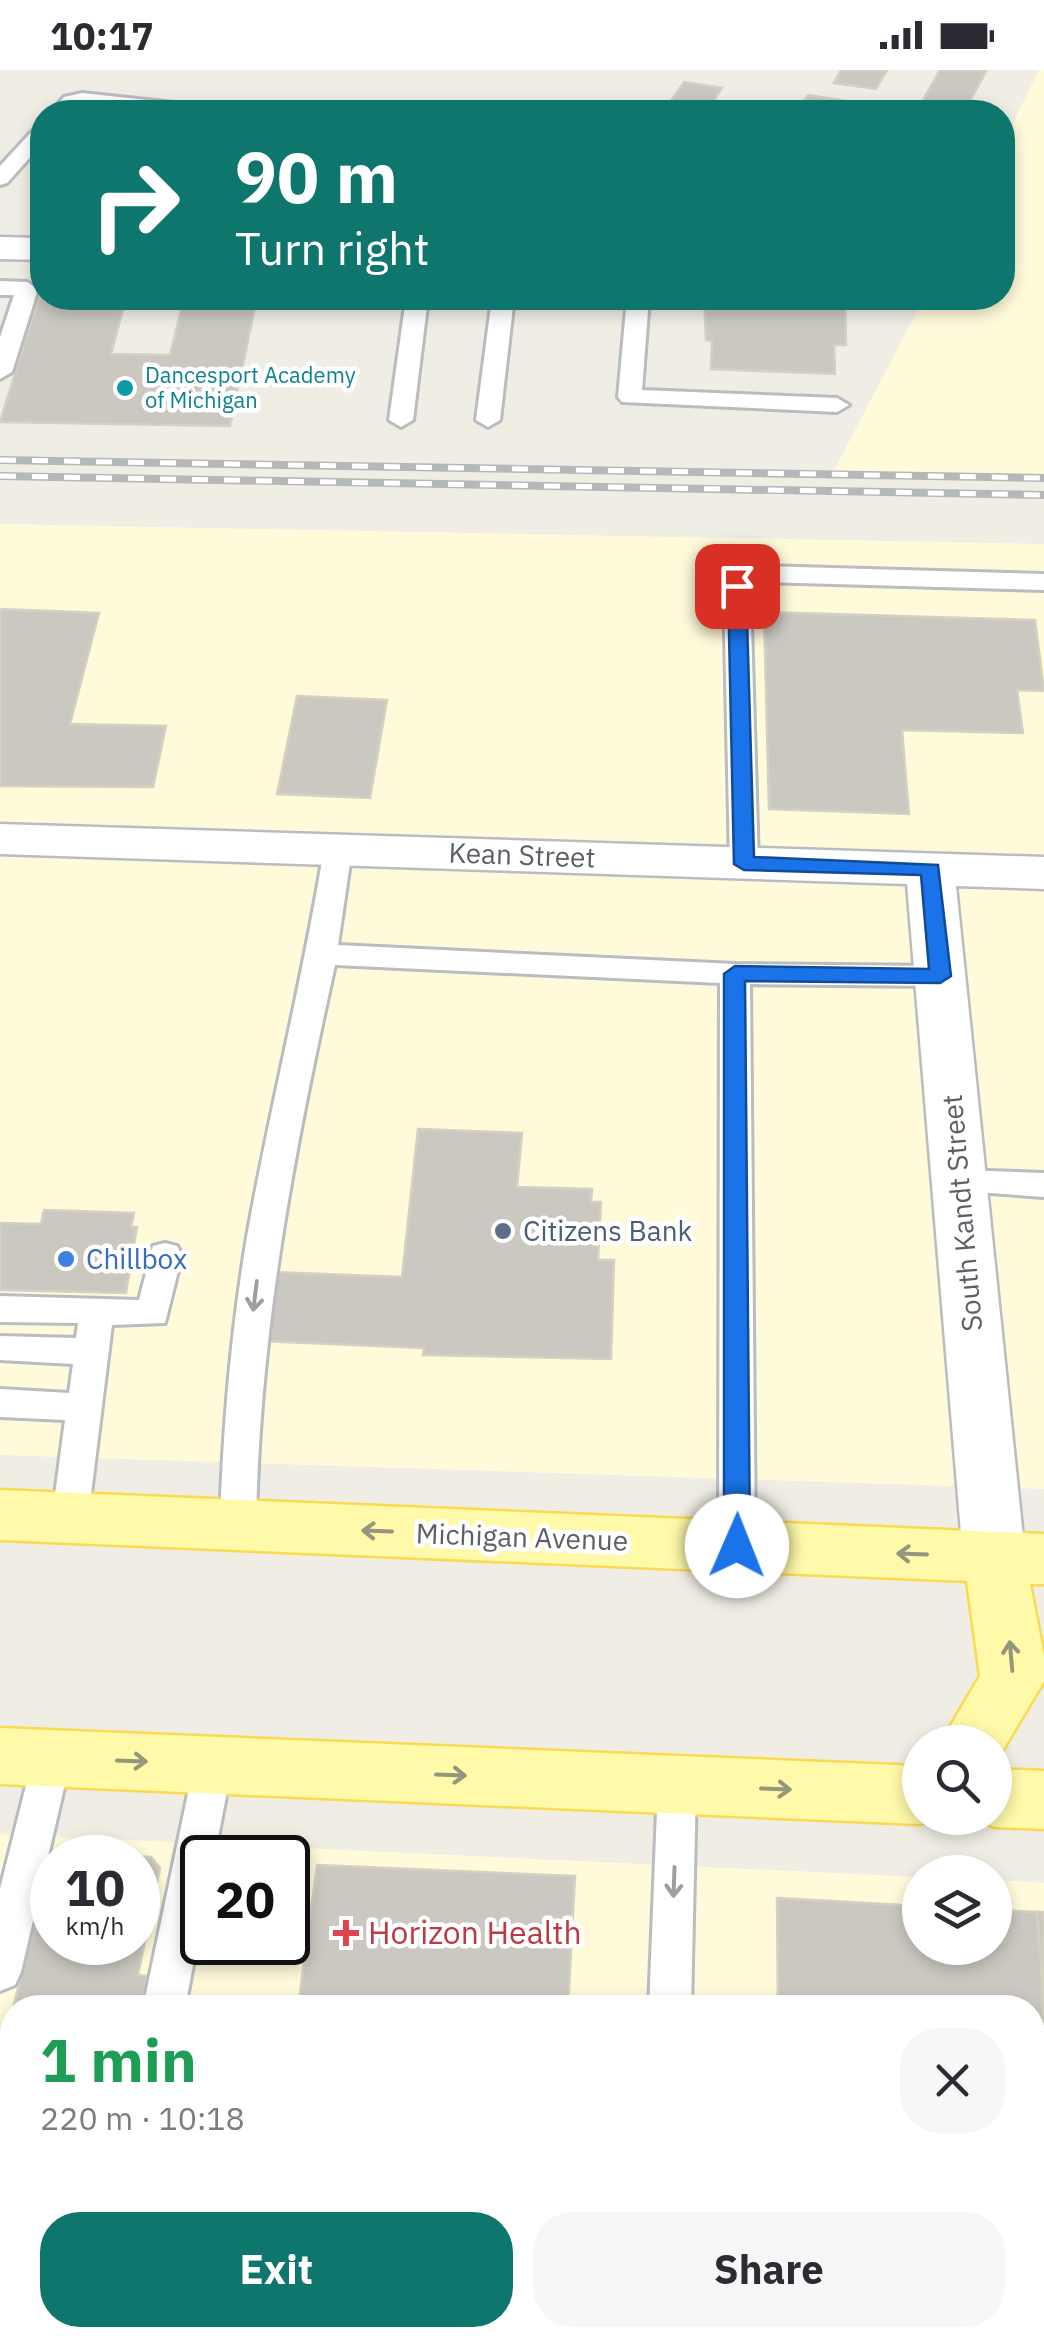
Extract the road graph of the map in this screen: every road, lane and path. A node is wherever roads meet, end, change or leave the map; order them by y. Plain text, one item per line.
1 (30, 145) edge
2 (0, 179) edge
3 (0, 248) edge
4 (30, 249) edge
5 (0, 288) edge
6 (415, 310) edge
7 (502, 310) edge
8 (637, 310) edge
9 (4, 348) edge
10 (0, 372) edge
11 (837, 405) dead end
12 (400, 420) dead end
13 (488, 420) dead end
14 (1044, 582) edge
15 (0, 839) edge
16 (338, 849) junction
17 (744, 864) junction
18 (930, 869) junction
19 (1044, 872) edge
20 (322, 954) junction
21 (735, 974) junction
22 (940, 976) junction
23 (960, 1182) junction
24 (1044, 1185) edge
25 (164, 1256) dead end
26 (0, 1308) edge
27 (97, 1311) junction
28 (3, 1348) dead end
29 (90, 1352) junction
30 (0, 1403) edge
31 (83, 1407) junction
32 (0, 1515) edge
33 (70, 1518) junction
34 (238, 1525) junction
35 (737, 1546) junction
36 (1019, 1558) edge
37 (985, 1725) edge
38 (26, 1757) edge
39 (212, 1765) junction
40 (676, 1785) junction
41 (902, 1794) edge
42 (1012, 1799) edge
43 (1044, 1800) edge
44 (0, 1972) edge
45 (167, 1995) edge
46 (670, 1995) edge

1 - 2 lane
3 - 4 street
5 - 9 lane
6 - 12 lane
7 - 13 lane
8 - 11 lane
9 - 10 lane
14 - 17 lane
15 - 16 street, Kean Street
16 - 17 street, Kean Street
16 - 20 lane
17 - 18 street, Kean Street
18 - 19 street, Kean Street
18 - 22 street, South Kandt Street
20 - 21 lane
20 -> 34 lane
21 - 22 lane
21 - 35 lane
22 - 23 street, South Kandt Street
23 - 24 lane
23 - 36 street, South Kandt Street
25 - 27 lane
26 - 27 lane
27 - 29 lane
28 - 29 lane
29 - 31 lane
30 - 31 lane
31 - 33 lane
32 - 33 main road, Michigan Avenue
33 - 34 main road, Michigan Avenue
35 -> 34 main road, Michigan Avenue
36 -> 35 main road, Michigan Avenue
37 -> 36 main road
38 -> 39 main road
38 - 44 lane
39 -> 40 main road
39 - 45 lane
40 -> 41 main road
40 -> 46 lane
42 - 43 main road

